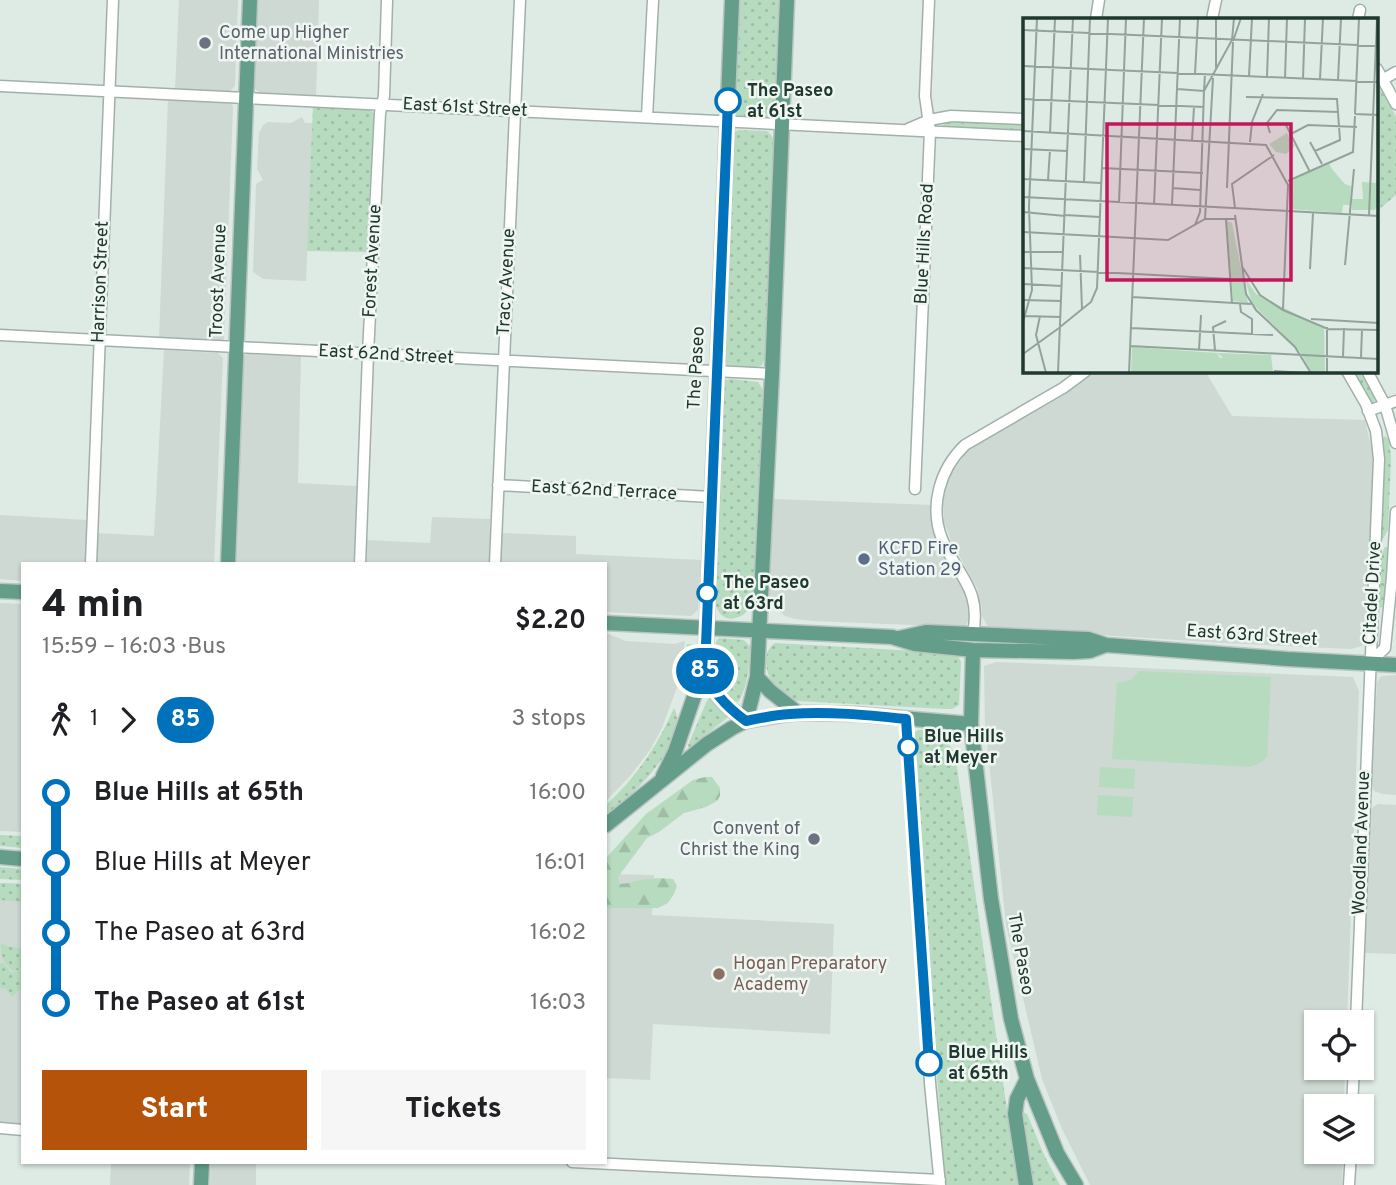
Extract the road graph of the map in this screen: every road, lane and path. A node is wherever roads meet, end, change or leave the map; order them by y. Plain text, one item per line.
1 (113, 0) edge
2 (250, 0) edge
3 (387, 0) edge
4 (520, 0) edge
5 (653, 0) edge
6 (732, 0) edge
7 (787, 0) edge
8 (929, 0) edge
9 (1099, 0) edge
10 (1216, 0) edge
11 (1096, 18) edge
12 (1212, 18) edge
13 (1378, 71) edge
14 (1396, 72) edge
15 (1382, 80) junction
16 (0, 86) edge
17 (109, 91) junction
18 (246, 98) junction
19 (382, 104) junction
20 (1396, 104) edge
21 (515, 111) junction
22 (647, 117) junction
23 (1023, 119) edge
24 (727, 121) junction
25 (782, 124) junction
26 (930, 126) junction
27 (1023, 136) edge
28 (0, 335) edge
29 (99, 340) junction
30 (236, 347) junction
31 (368, 354) junction
32 (503, 360) junction
33 (717, 371) junction
34 (1083, 373) edge
35 (1348, 373) edge
36 (1368, 373) edge
37 (772, 374) junction
38 (1391, 403) edge
39 (1368, 411) junction
40 (1394, 426) edge
41 (1376, 431) junction
42 (1396, 443) edge
43 (498, 485) junction
44 (915, 489) dead end
45 (711, 497) junction
46 (1396, 512) edge
47 (91, 562) edge
48 (228, 562) edge
49 (360, 562) edge
50 (495, 562) edge
51 (0, 591) edge
52 (21, 592) edge
53 (607, 623) edge
54 (705, 628) junction
55 (760, 631) junction
56 (973, 634) junction
57 (1036, 636) junction
58 (897, 638) junction
59 (915, 644) junction
60 (1106, 645) junction
61 (974, 650) junction
62 (1369, 663) junction
63 (1396, 664) edge
64 (705, 670) junction
65 (757, 677) junction
66 (798, 713) junction
67 (906, 719) junction
68 (746, 721) junction
69 (971, 724) junction
70 (662, 780) junction
71 (607, 824) edge
72 (0, 857) edge
73 (21, 859) edge
74 (1356, 1010) edge
75 (1027, 1079) junction
76 (0, 1128) edge
77 (21, 1130) edge
78 (202, 1164) edge
79 (607, 1164) edge
80 (1350, 1164) edge
81 (940, 1182) edge
82 (201, 1185) edge
83 (1026, 1185) edge
84 (1076, 1185) edge
85 (1349, 1185) edge

1 - 17 street, Harrison Street
2 - 18 main road, Troost Avenue
3 - 19 street, Forest Avenue
4 - 21 street, Tracy Avenue
5 - 22 street
6 - 24 main road, The Paseo
7 - 25 main road
8 - 26 street, Blue Hills Road
9 - 11 street
10 - 12 street
13 - 15 street
14 - 15 street
15 - 20 street
16 - 17 street, East 61st Street
17 - 18 street, East 61st Street
17 - 29 street, Harrison Street
18 - 19 street, East 61st Street
18 - 30 main road, Troost Avenue
19 - 21 street, East 61st Street
19 - 31 street, Forest Avenue
21 - 22 street, East 61st Street
21 - 32 street, Tracy Avenue
22 - 24 street, East 61st Street
23 - 26 street
24 - 25 street, East 61st Street
24 - 33 main road, The Paseo
25 - 26 street, East 61st Street
25 - 37 main road
26 - 27 street
26 - 44 street, Blue Hills Road
28 - 29 street, East 62nd Street
29 - 30 street, East 62nd Street
29 - 47 street, Harrison Street
30 - 31 street, East 62nd Street
30 - 48 main road, Troost Avenue
31 - 32 street, East 62nd Street
31 - 49 street, Forest Avenue
32 - 33 street, East 62nd Street
32 - 43 street, Tracy Avenue
33 - 37 street, East 62nd Street
33 - 45 main road, The Paseo
34 - 56 street
35 - 39 street, Citadel Drive
36 - 38 street
37 - 55 main road
38 - 39 street
38 - 40 street
39 - 41 street, Citadel Drive
40 - 41 street
40 - 42 street
41 - 62 street, Citadel Drive
43 - 45 street, East 62nd Terrace
43 - 50 street, Tracy Avenue
45 - 54 main road, The Paseo
46 - 62 street, Citadel Drive
51 - 52 main road
53 - 54 main road, East 63rd Street
54 - 55 main road, East 63rd Street
54 - 64 main road, The Paseo
55 - 58 main road, East 63rd Street
55 - 65 main road
56 - 57 main road, East 63rd Street
56 - 58 main road, East 63rd Street
56 - 59 main road
57 - 60 main road, East 63rd Street
57 - 61 main road
58 - 59 main road, East 63rd Street
59 - 61 main road, East 63rd Street
60 - 61 main road, East 63rd Street
60 - 62 main road, East 63rd Street
61 - 69 main road, The Paseo
62 - 63 main road, East 63rd Street
62 - 74 street, Woodland Avenue
64 - 68 main road, The Paseo
64 - 70 main road
65 - 66 main road
65 - 68 main road
66 - 67 main road
66 - 68 main road
67 - 69 main road
67 - 81 street
68 - 70 main road
69 - 75 main road, The Paseo
70 - 71 main road
72 - 73 main road
75 - 83 main road
75 - 84 main road, The Paseo
76 - 77 street
78 - 82 main road
79 - 81 street
80 - 85 street

